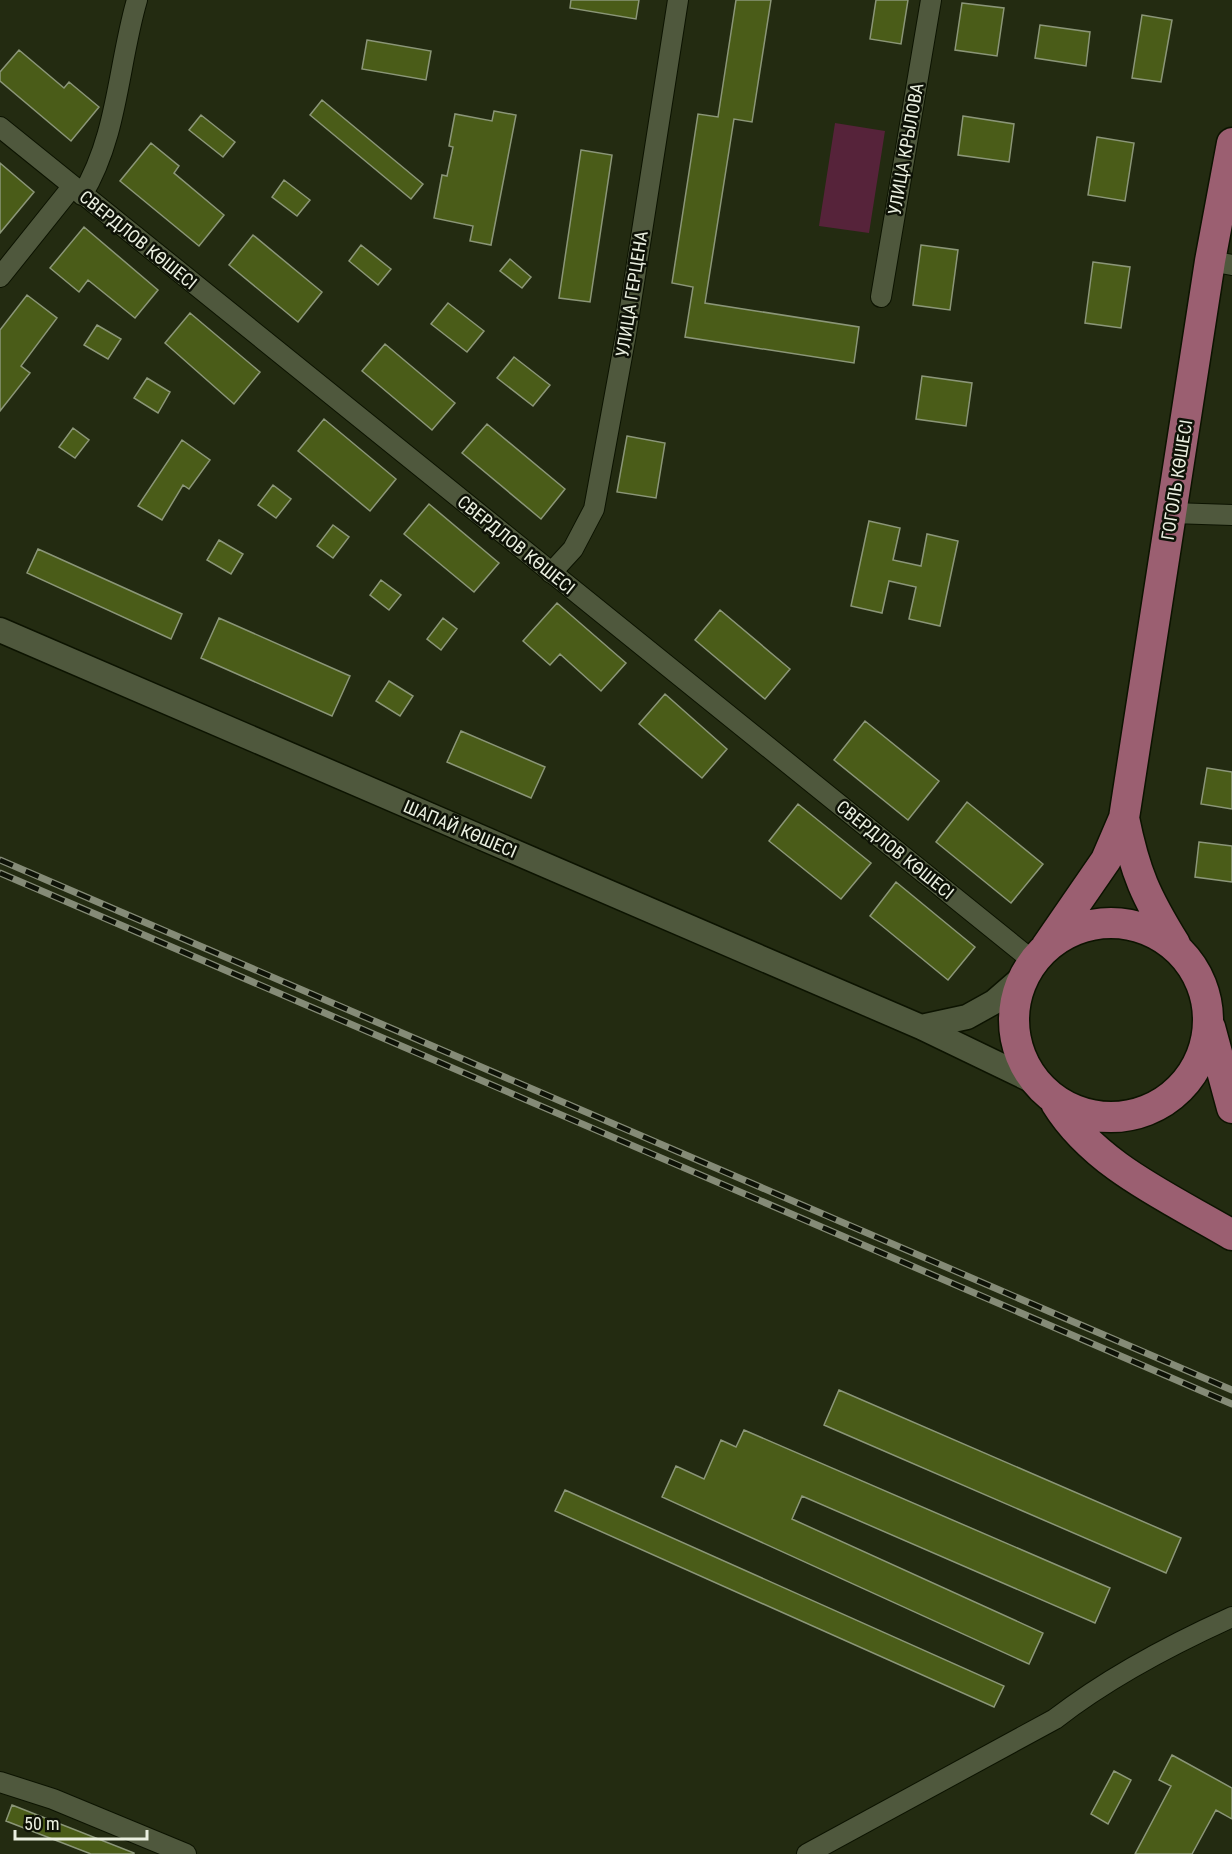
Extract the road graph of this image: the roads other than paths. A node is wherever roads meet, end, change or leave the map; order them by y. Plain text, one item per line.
1 (137, 0) edge
2 (678, 0) edge
3 (931, 0) edge
4 (0, 128) edge
5 (1232, 144) edge
6 (77, 191) junction
7 (1221, 263) edge
8 (0, 277) edge
9 (881, 297) dead end
10 (1172, 513) junction
11 (1232, 515) edge
12 (551, 573) junction
13 (0, 630) edge
14 (1124, 818) junction
15 (1181, 953) junction
16 (1034, 961) junction
17 (1208, 1019) junction
18 (921, 1027) junction
19 (1044, 1091) junction
20 (1232, 1108) edge
21 (1232, 1235) edge
22 (1232, 1617) edge
23 (0, 1782) edge
24 (186, 1854) edge
25 (807, 1854) edge

1 - 6 street
2 - 12 street, УЛИЦА ГЕРЦЕНА
3 - 9 street, УЛИЦА КРЫЛОВА
4 - 6 street, СВЕРДЛОВ КӨШЕСІ
5 - 7 main road, ГОГОЛЬ КӨШЕСІ
6 - 8 street
6 - 12 street, СВЕРДЛОВ КӨШЕСІ
7 - 10 main road, ГОГОЛЬ КӨШЕСІ
10 - 11 street
10 - 14 main road, ГОГОЛЬ КӨШЕСІ
12 - 16 street, СВЕРДЛОВ КӨШЕСІ
13 - 18 street, ШАПАЙ КӨШЕСІ
14 - 15 main road
14 - 16 main road
15 - 16 main road
15 - 17 main road
16 - 18 street
16 - 19 main road
17 - 19 main road
17 - 20 main road
18 - 19 street, ШАПАЙ КӨШЕСІ
19 - 21 main road
22 - 25 street
23 - 24 street

